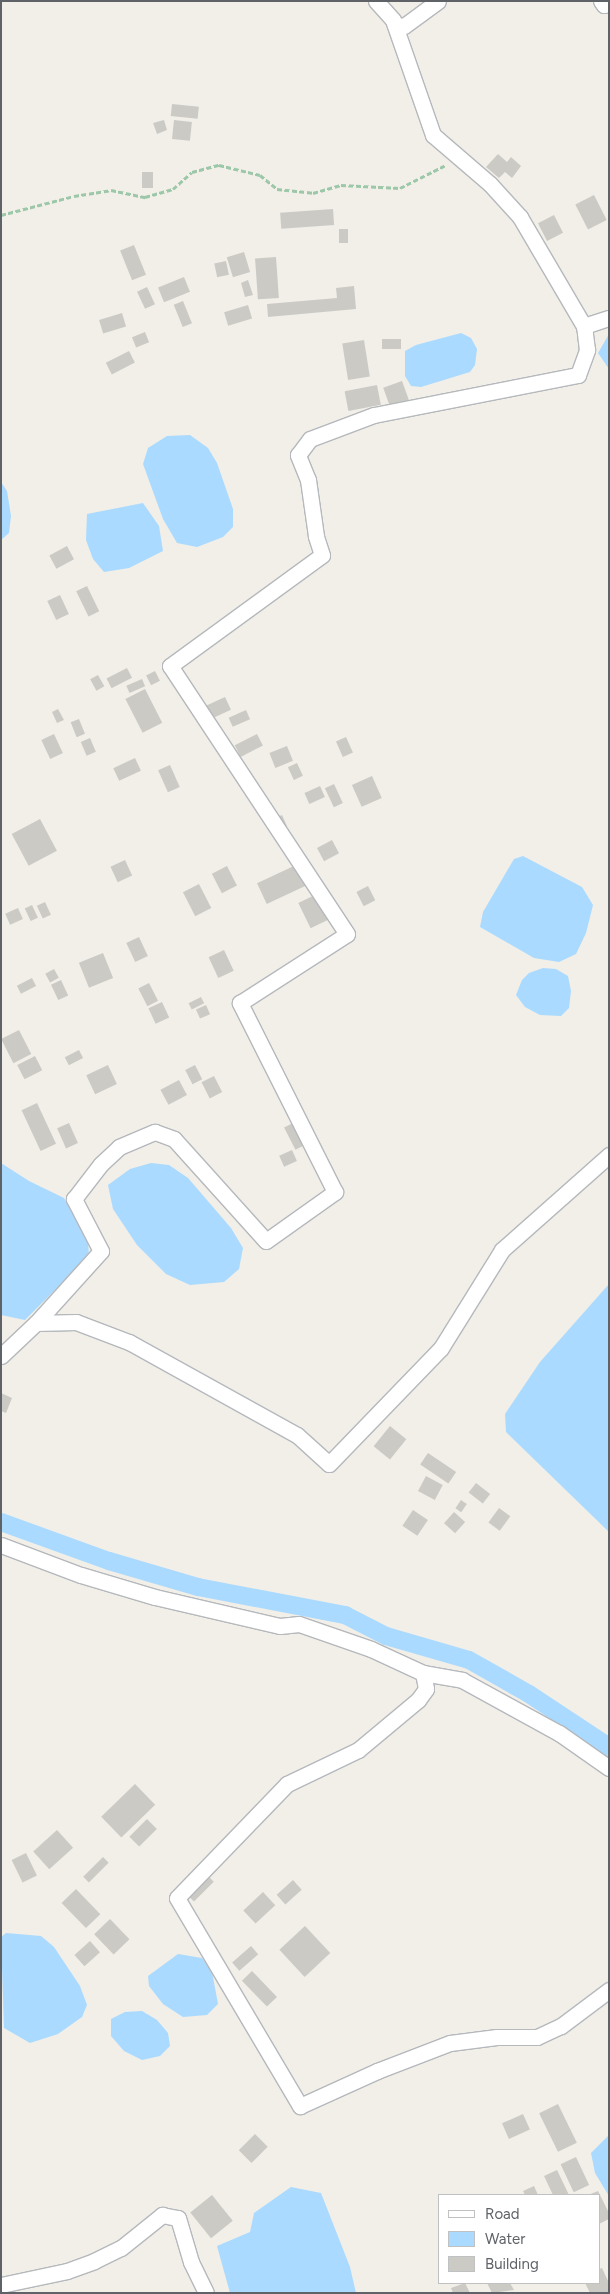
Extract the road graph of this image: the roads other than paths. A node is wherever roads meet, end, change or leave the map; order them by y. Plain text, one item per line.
1 (376, 1) edge
2 (438, 1) edge
3 (601, 1) edge
4 (608, 1) edge
5 (395, 25) junction
6 (609, 318) edge
7 (584, 326) junction
8 (609, 1155) edge
9 (36, 1323) junction
10 (1, 1356) edge
11 (1, 1545) edge
12 (423, 1673) junction
13 (609, 1768) edge
14 (609, 1990) edge
15 (1, 2285) edge
16 (206, 2293) edge

1 - 5 street
2 - 5 street
3 - 4 street
5 - 7 street
6 - 7 street
7 - 9 street
8 - 9 street
9 - 10 street
11 - 12 street
12 - 13 street
12 - 14 street
15 - 16 street

